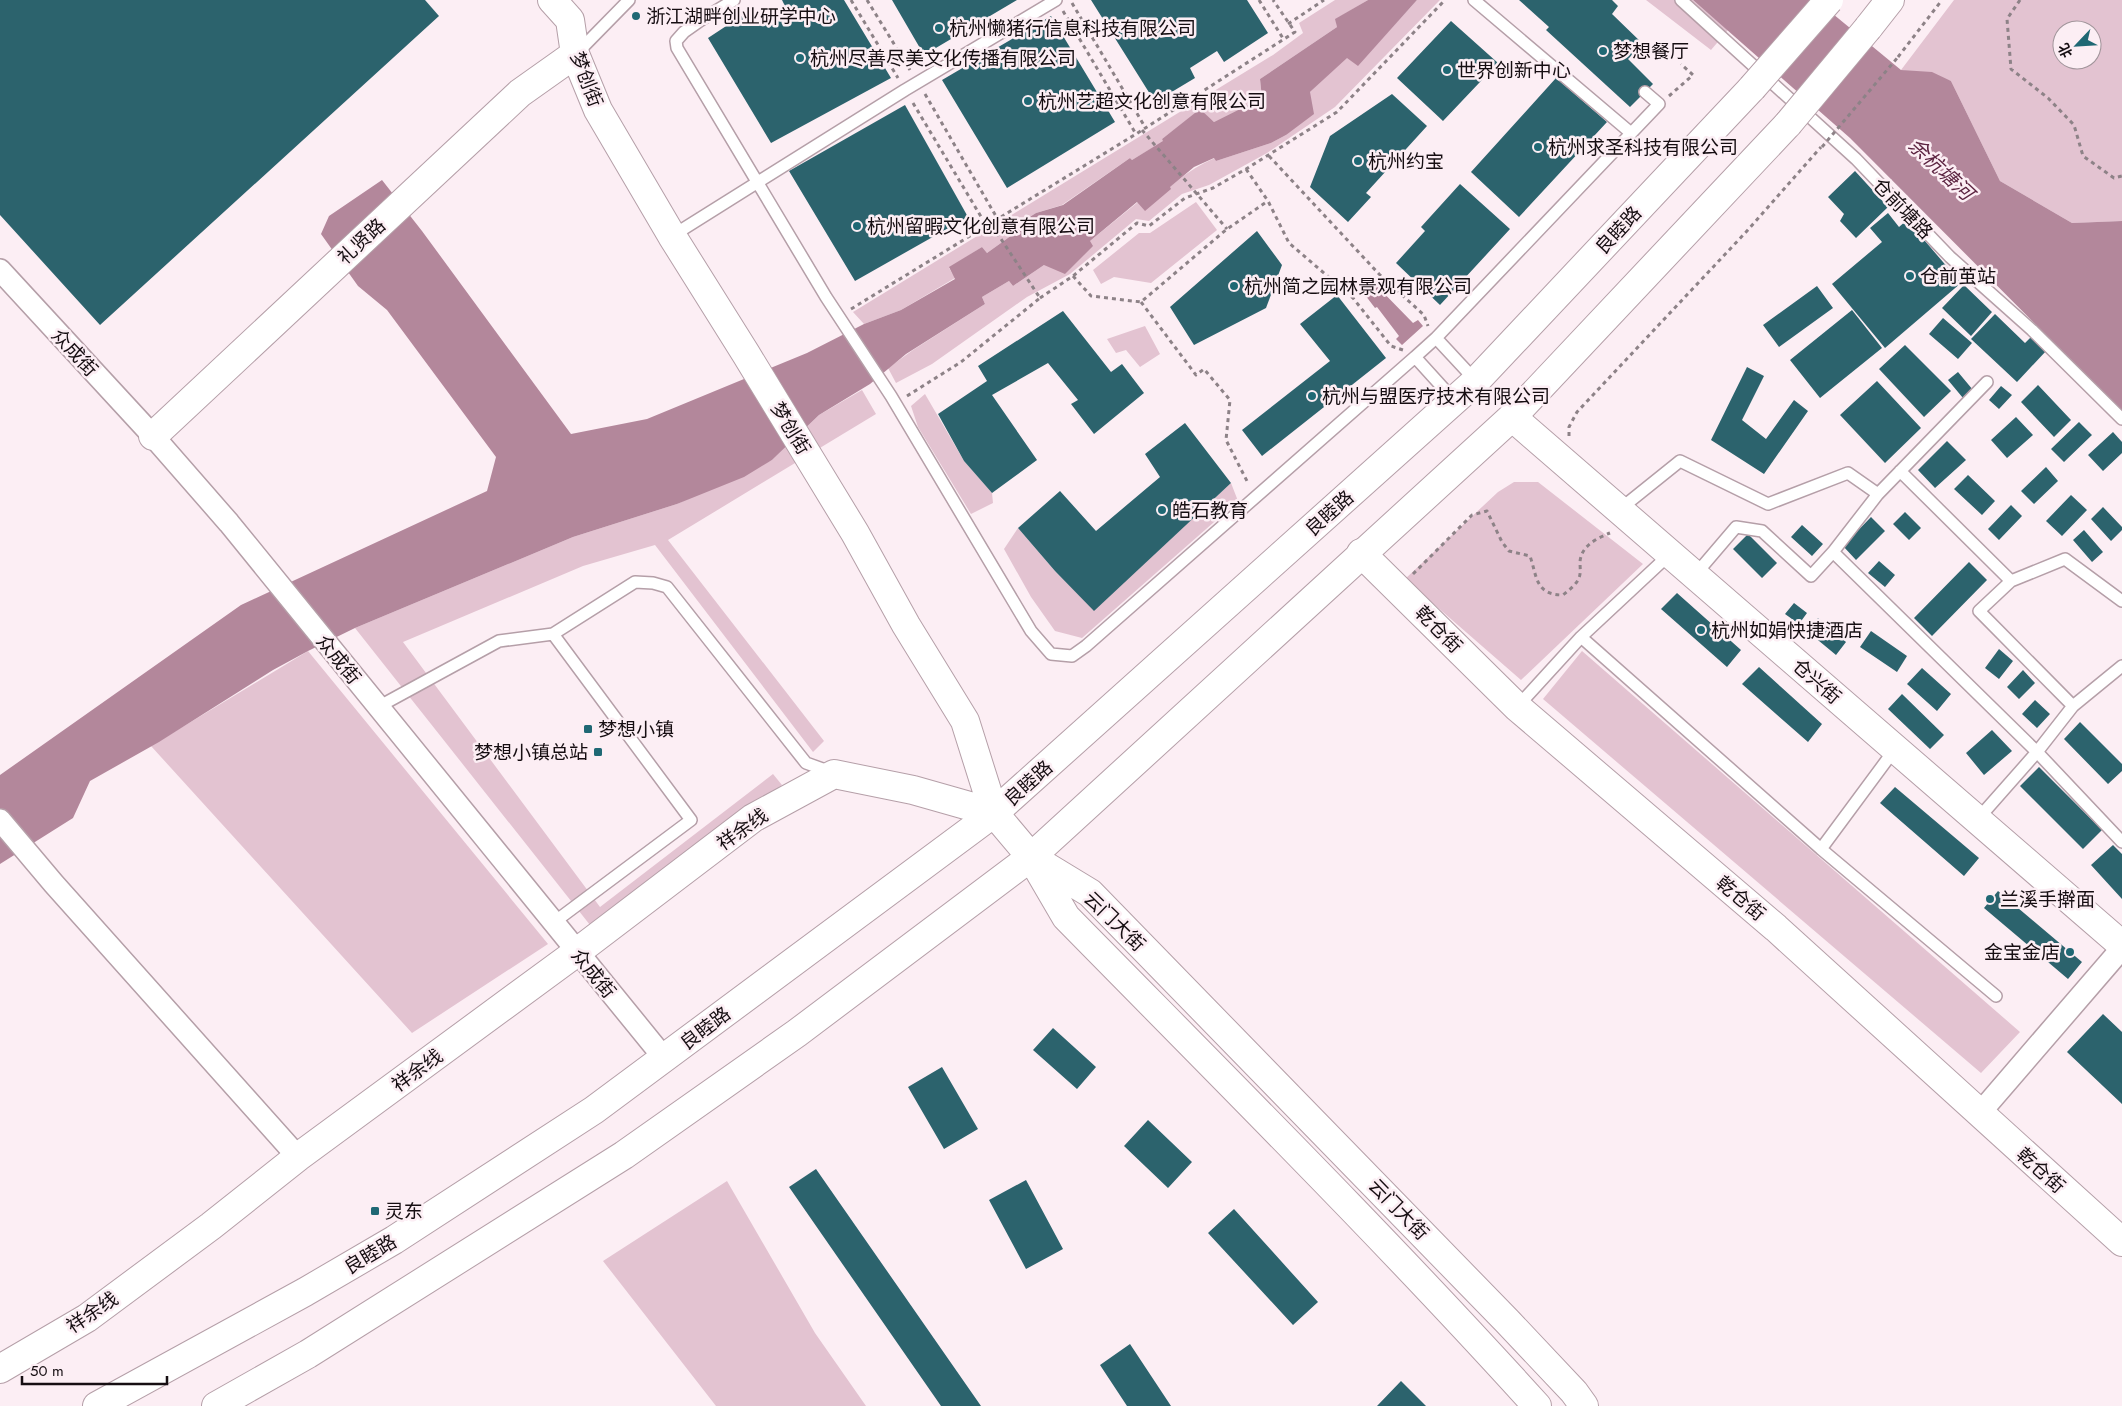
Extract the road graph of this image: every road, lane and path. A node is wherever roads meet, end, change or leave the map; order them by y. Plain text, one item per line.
1 (552, 0) edge
2 (629, 0) edge
3 (734, 0) edge
4 (851, 0) edge
5 (867, 0) edge
6 (1070, 0) edge
7 (1259, 0) edge
8 (1273, 0) edge
9 (1324, 0) edge
10 (1446, 0) edge
11 (1474, 0) edge
12 (1681, 0) edge
13 (1829, 0) edge
14 (1890, 0) edge
15 (1942, 0) edge
16 (2020, 0) edge
17 (1058, 4) edge
18 (1288, 24) junction
19 (1284, 40) junction
20 (576, 54) junction
21 (1681, 64) dead end
22 (918, 83) junction
23 (1684, 84) dead end
24 (906, 90) junction
25 (1645, 92) dead end
26 (1145, 127) junction
27 (1142, 130) junction
28 (1631, 133) junction
29 (1136, 134) junction
30 (1269, 156) junction
31 (1246, 169) junction
32 (2122, 176) edge
33 (757, 183) junction
34 (1197, 194) junction
35 (1268, 202) junction
36 (998, 218) junction
37 (987, 224) junction
38 (1227, 229) junction
39 (672, 236) junction
40 (0, 270) edge
41 (1073, 276) junction
42 (1040, 298) junction
43 (1140, 302) junction
44 (857, 305) dead end
45 (1424, 315) dead end
46 (1436, 338) junction
47 (1391, 346) dead end
48 (1415, 357) junction
49 (1476, 381) junction
50 (1987, 382) dead end
51 (891, 396) junction
52 (1454, 400) junction
53 (1512, 417) junction
54 (2122, 419) edge
55 (153, 436) junction
56 (1570, 442) dead end
57 (1900, 471) junction
58 (1878, 494) junction
59 (1256, 497) junction
60 (1614, 521) junction
61 (1832, 552) junction
62 (1361, 553) junction
63 (1670, 554) junction
64 (1695, 575) junction
65 (2011, 581) junction
66 (1398, 589) junction
67 (2122, 601) edge
68 (552, 634) junction
69 (1581, 637) junction
70 (2122, 666) edge
71 (378, 706) junction
72 (1517, 706) junction
73 (2073, 706) junction
74 (1896, 749) junction
75 (2037, 752) junction
76 (834, 774) junction
77 (994, 814) junction
78 (0, 820) edge
79 (1977, 820) junction
80 (2122, 842) edge
81 (1821, 849) junction
82 (1031, 857) junction
83 (553, 923) junction
84 (2122, 946) edge
85 (577, 952) junction
86 (1996, 996) dead end
87 (664, 1058) junction
88 (1979, 1114) junction
89 (298, 1157) junction
90 (2122, 1242) edge
91 (0, 1369) edge
92 (98, 1406) edge
93 (216, 1406) edge
94 (1537, 1406) edge
95 (1584, 1406) edge

1 - 20 main road, 梦创街
2 - 20 lane
3 - 33 lane
4 - 24 path
5 - 22 path
6 - 26 path
7 - 19 path
8 - 18 path
9 - 18 path
10 - 30 path
11 - 28 lane
12 - 54 lane, 仓前塘路
13 - 49 main road, 良睦路, bridge
14 - 53 main road, bridge
15 - 56 path, bridge
16 - 32 path
17 - 22 lane
17 - 29 path
18 - 19 path
19 - 26 path
20 - 39 main road, 梦创街
20 - 55 main road, 礼贤路
21 - 23 path
22 - 24 lane
22 - 36 path
24 - 33 lane
24 - 37 path
25 - 28 lane
26 - 27 path
27 - 29 path
27 - 34 path
28 - 46 lane
29 - 36 path
30 - 31 path
30 - 45 path
31 - 34 path
31 - 35 path
33 - 39 lane
33 - 51 lane
34 - 38 path
34 - 41 path
35 - 38 path
35 - 47 path
36 - 37 path
37 - 42 path
37 - 44 path
38 - 43 path
39 - 77 main road, 梦创街
40 - 55 street, 众成街
41 - 42 path
41 - 43 path
42 - 51 path
43 - 59 path
46 - 48 lane
46 - 49 lane
48 - 52 lane
48 - 59 lane
49 - 52 main road, 良睦路
50 - 57 lane
51 - 59 lane
52 - 77 main road, 良睦路
53 - 60 main road, 仓兴街
53 - 62 main road
55 - 71 street, 众成街
57 - 58 lane
57 - 65 lane
58 - 60 lane
58 - 61 lane
60 - 63 main road, 仓兴街
60 - 66 path
61 - 64 lane
61 - 75 lane
62 - 66 main road, 乾仓街
62 - 82 main road
63 - 64 main road, 仓兴街
63 - 69 lane
64 - 74 main road, 仓兴街
65 - 67 lane
65 - 73 lane
66 - 72 main road, 乾仓街
68 - 71 lane
68 - 76 lane
68 - 83 lane
69 - 72 lane
69 - 81 lane
70 - 73 lane
71 - 83 street, 众成街
72 - 88 main road, 乾仓街
73 - 75 lane
74 - 79 main road, 仓兴街
74 - 81 lane
75 - 79 lane
75 - 80 lane
76 - 77 main road
76 - 85 main road, 祥余线
77 - 82 main road, 梦创街
77 - 87 main road, 良睦路
78 - 89 street
79 - 84 main road, 仓兴街
81 - 86 lane
82 - 93 main road
82 - 94 main road, 云门大街
82 - 95 main road, 云门大街
83 - 85 street, 众成街
84 - 88 street
85 - 87 street, 众成街
85 - 89 main road, 祥余线
87 - 92 main road, 良睦路
88 - 90 main road, 乾仓街
89 - 91 main road, 祥余线

